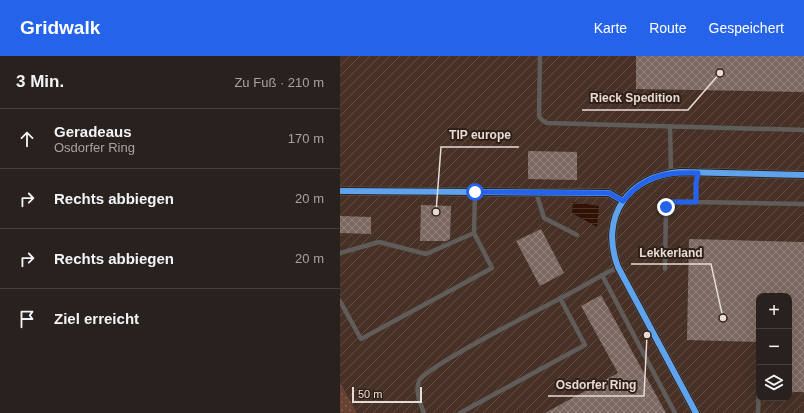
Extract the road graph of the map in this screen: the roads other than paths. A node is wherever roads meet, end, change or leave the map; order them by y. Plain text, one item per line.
1 (540, 56) edge
2 (670, 126) junction
3 (804, 130) edge
4 (671, 173) junction
5 (698, 173) junction
6 (804, 175) edge
7 (340, 191) edge
8 (475, 192) junction
9 (536, 192) junction
10 (623, 201) junction
11 (696, 202) junction
12 (804, 204) edge
13 (474, 233) junction
14 (577, 235) dead end
15 (340, 253) edge
16 (618, 267) junction
17 (665, 269) dead end
18 (602, 275) junction
19 (560, 298) junction
20 (340, 301) edge
21 (758, 401) edge
22 (424, 413) edge
23 (460, 413) edge
24 (675, 413) edge
25 (696, 413) edge
26 (758, 413) edge

1 - 2 lane
2 - 3 lane
2 - 4 lane
4 - 5 street
4 - 10 street
5 - 6 street
5 - 11 lane
7 - 8 street
8 - 9 street
8 - 13 lane
9 - 10 street
9 - 14 lane
10 - 16 street
11 - 12 lane
11 - 17 lane
13 - 15 lane
13 - 20 lane
16 - 18 lane
16 - 25 street
18 - 19 lane
18 - 24 lane
19 - 22 lane
19 - 23 lane
21 - 26 lane

